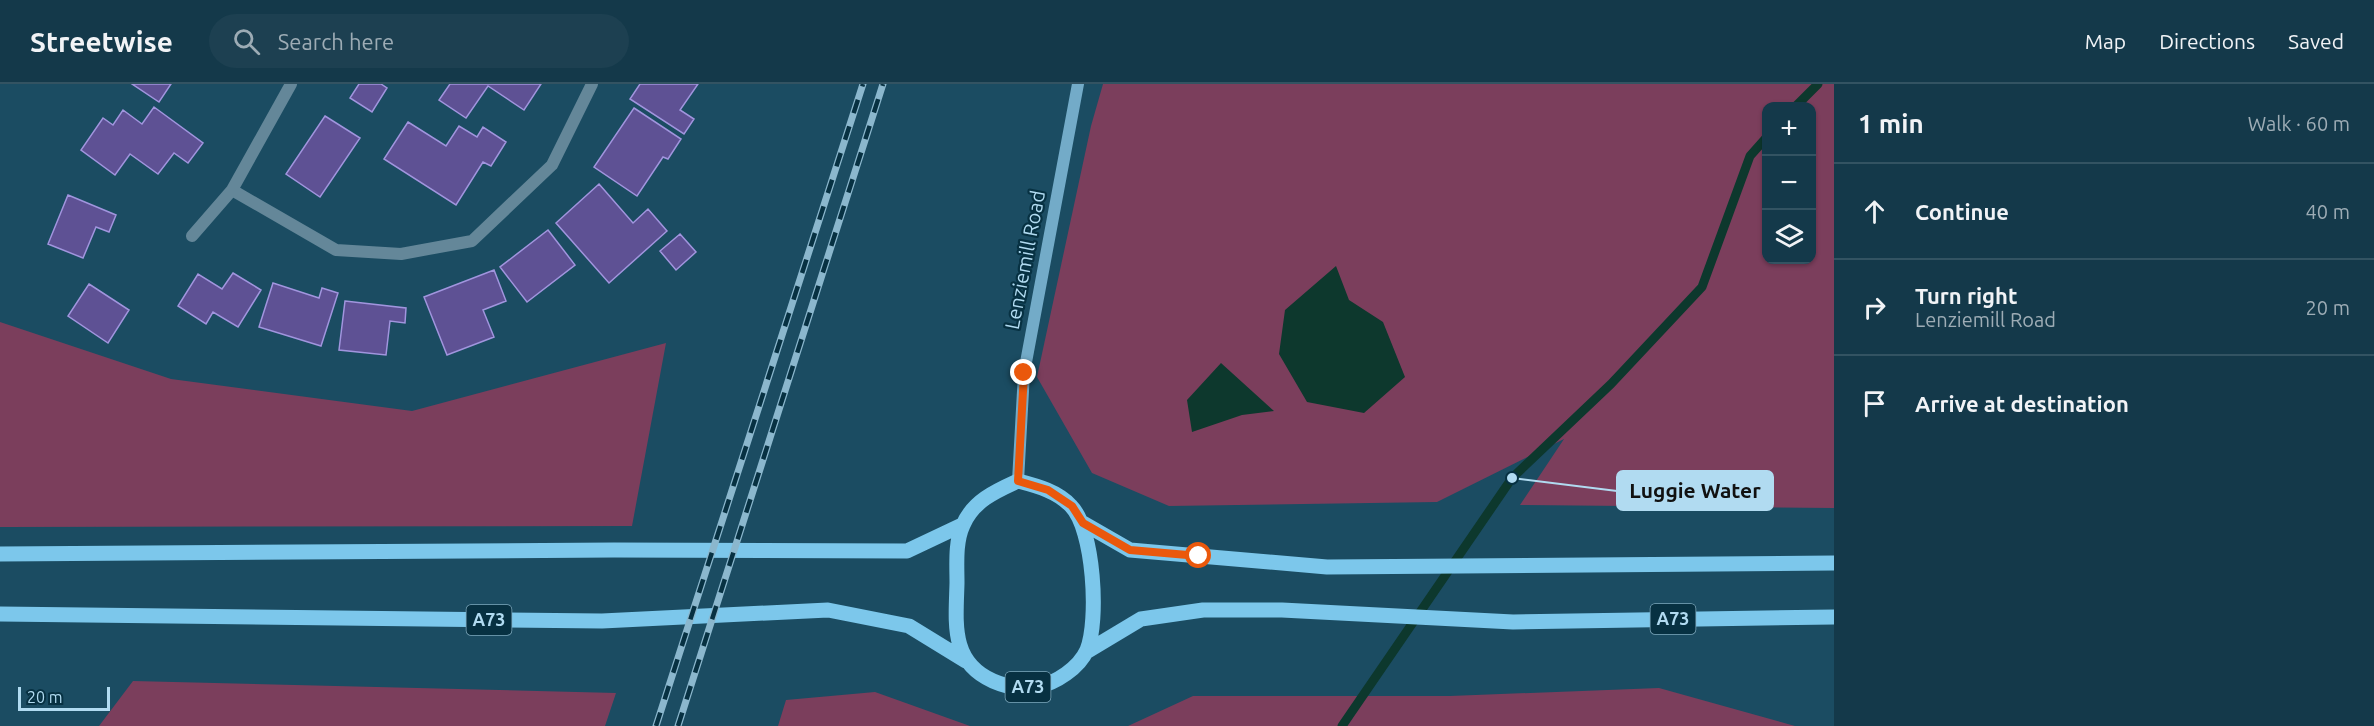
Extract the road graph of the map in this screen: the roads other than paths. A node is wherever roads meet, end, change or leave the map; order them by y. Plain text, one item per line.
1 (291, 84) edge
2 (592, 84) edge
3 (1078, 84) edge
4 (232, 190) junction
5 (192, 236) dead end
6 (1018, 481) junction
7 (1083, 523) junction
8 (963, 525) junction
9 (0, 554) edge
10 (1834, 563) edge
11 (0, 614) edge
12 (1834, 616) edge
13 (1086, 652) junction
14 (966, 661) junction

1 - 4 street
2 - 4 street
3 - 6 main road, Lenziemill Road
4 - 5 street
6 - 7 main road, A73
6 - 8 main road
7 - 10 main road, A73
7 - 13 main road, A73
8 - 9 main road
8 - 14 main road
11 - 14 main road, A73
12 - 13 main road, A73
13 - 14 main road, A73

